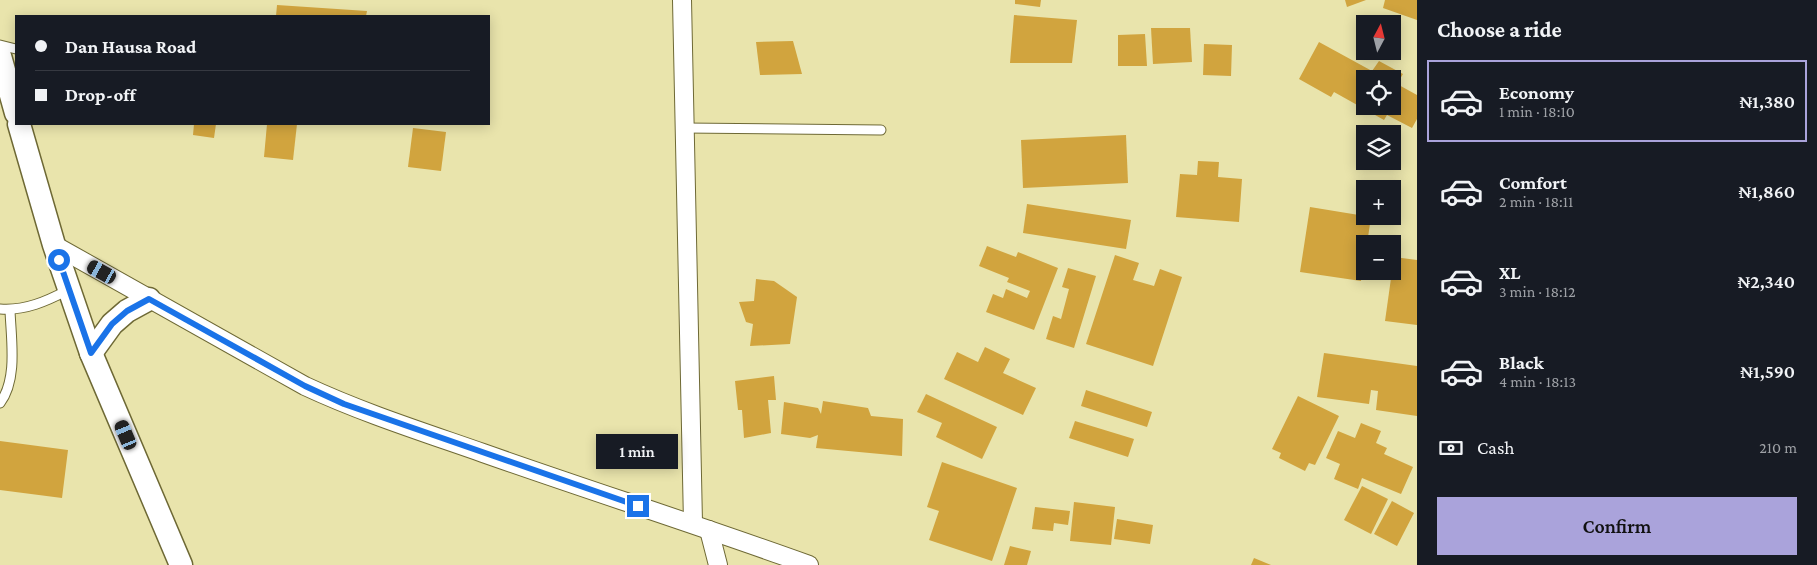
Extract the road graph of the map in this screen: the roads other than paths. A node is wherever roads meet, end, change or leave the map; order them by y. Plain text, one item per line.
1 (682, 0) edge
2 (0, 45) edge
3 (15, 49) edge
4 (0, 56) edge
5 (15, 109) edge
6 (19, 125) edge
7 (684, 128) junction
8 (881, 130) dead end
9 (54, 245) junction
10 (68, 290) junction
11 (149, 299) junction
12 (0, 309) edge
13 (10, 310) junction
14 (91, 353) junction
15 (0, 403) edge
16 (693, 523) junction
17 (710, 530) junction
18 (181, 565) edge
19 (718, 565) edge
20 (809, 565) edge

1 - 7 street
2 - 3 lane
4 - 5 street
6 - 9 street
7 - 8 lane
7 - 16 street
9 - 10 street
9 - 11 street
10 - 13 lane
10 - 14 street
11 - 14 street
11 - 16 street
12 - 13 lane
13 - 15 lane
14 - 18 street
16 - 17 street
17 - 19 street
17 - 20 street

